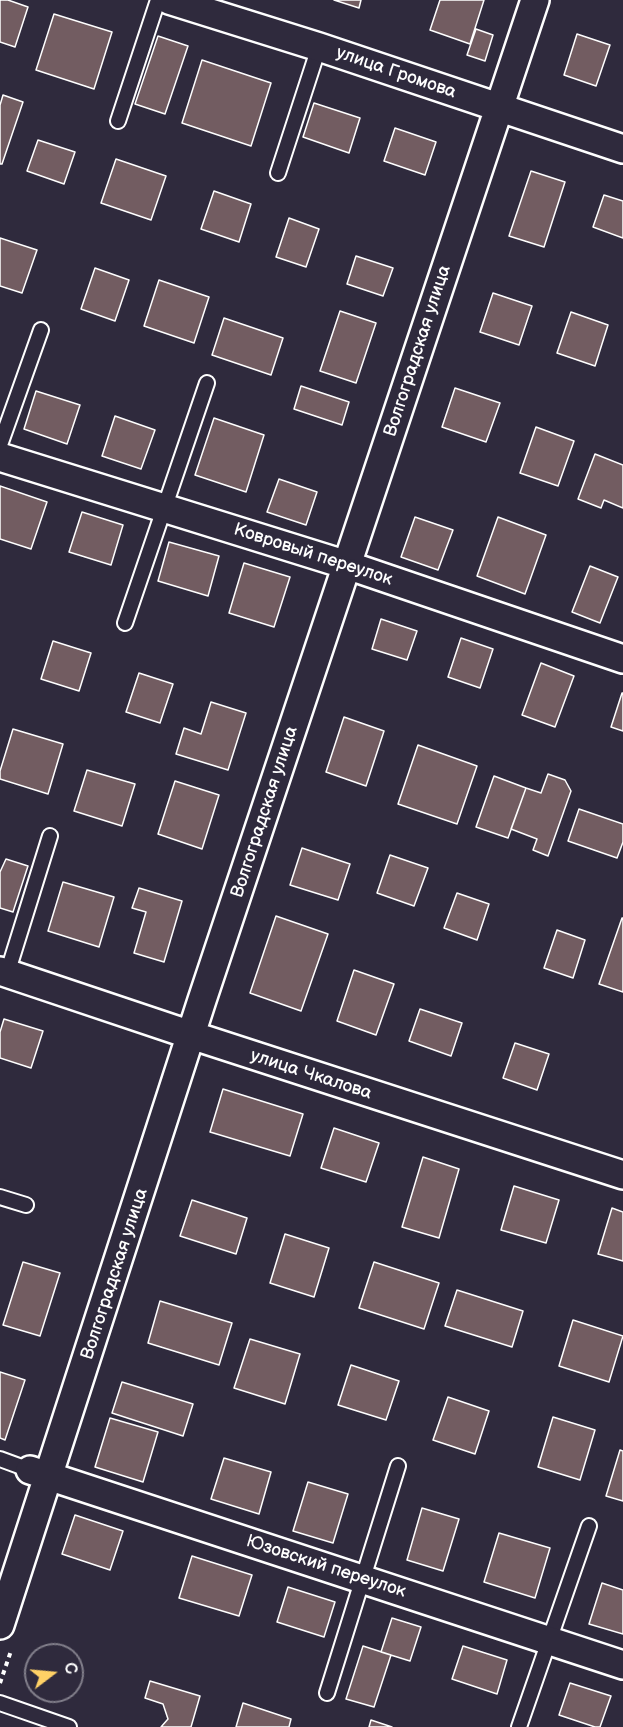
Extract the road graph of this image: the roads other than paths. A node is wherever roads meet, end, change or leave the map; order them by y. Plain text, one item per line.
1 (158, 0) edge
2 (169, 0) edge
3 (535, 0) edge
4 (318, 47) junction
5 (499, 108) junction
6 (118, 122) dead end
7 (623, 149) edge
8 (278, 173) dead end
9 (41, 330) dead end
10 (207, 383) dead end
11 (0, 445) edge
12 (0, 457) edge
13 (164, 508) junction
14 (347, 565) junction
15 (125, 623) dead end
16 (623, 659) edge
17 (50, 836) dead end
18 (4, 973) edge
19 (191, 1035) junction
20 (623, 1175) edge
21 (0, 1197) edge
22 (26, 1205) dead end
23 (0, 1459) edge
24 (398, 1466) dead end
25 (40, 1473) junction
26 (589, 1526) dead end
27 (362, 1579) junction
28 (0, 1625) edge
29 (549, 1641) junction
30 (623, 1665) edge
31 (327, 1694) dead end
32 (0, 1703) edge
33 (69, 1727) edge
34 (519, 1727) edge

1 - 6 lane
2 - 4 street, улица Громова
3 - 5 street, Волгоградская улица
4 - 5 street, улица Громова
4 - 8 lane
5 - 7 street, улица Громова
5 - 14 street, Волгоградская улица
9 - 11 lane
10 - 13 lane
12 - 13 street, Ковровый переулок
13 - 14 street, Ковровый переулок
13 - 15 lane
14 - 16 street, Ковровый переулок
14 - 19 street, Волгоградская улица
17 - 18 lane
18 - 19 street, улица Чкалова
19 - 20 street, улица Чкалова
19 - 25 street, Волгоградская улица
21 - 22 lane
23 - 25 lane
24 - 27 lane
25 - 27 street, Юзовский переулок
25 - 28 street, Волгоградская улица
26 - 29 lane
27 - 29 street, Юзовский переулок
27 - 31 lane
29 - 30 street, Юзовский переулок
29 - 34 lane
32 - 33 lane

